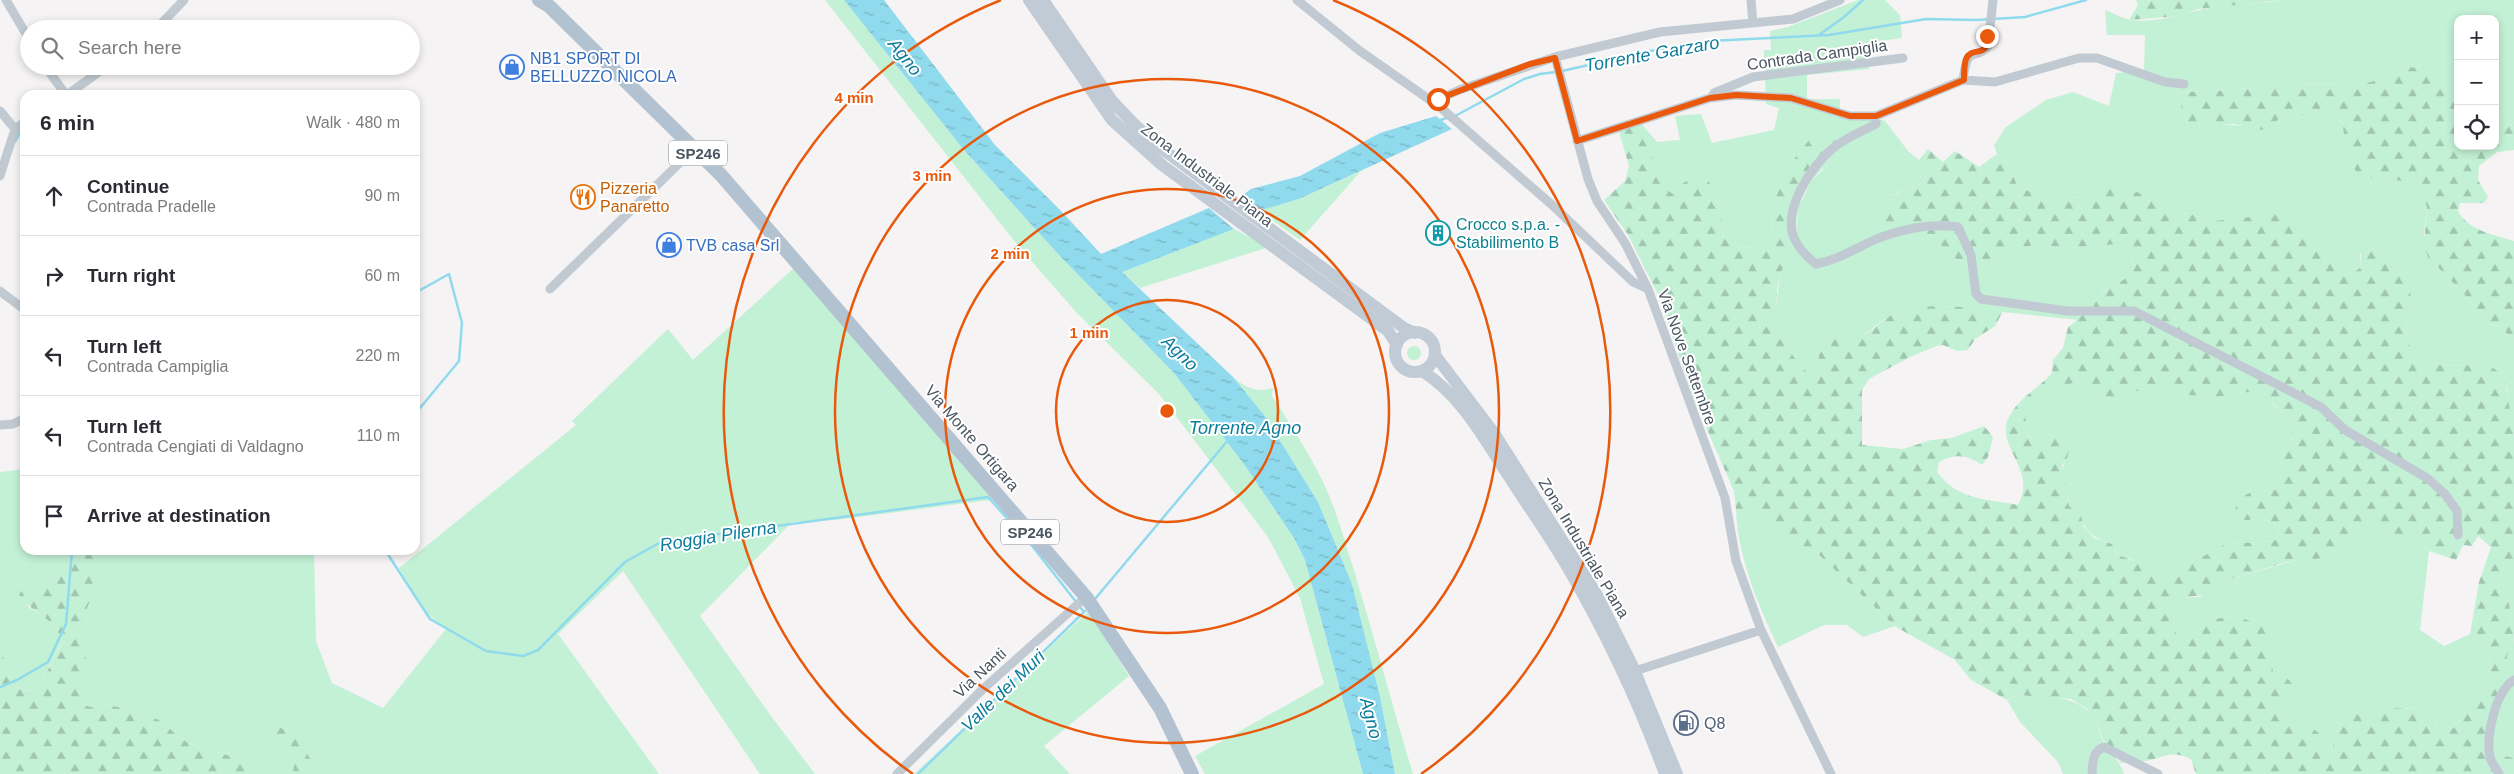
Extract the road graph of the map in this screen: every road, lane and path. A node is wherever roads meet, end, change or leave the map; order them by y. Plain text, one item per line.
1 (184, 0) edge
2 (1029, 0) edge
3 (1044, 0) edge
4 (1297, 0) edge
5 (1751, 0) edge
6 (1840, 0) edge
7 (1993, 0) edge
8 (8, 1) edge
9 (546, 2) edge
10 (165, 20) edge
11 (20, 23) edge
12 (1753, 24) junction
13 (1555, 58) junction
14 (1903, 58) dead end
15 (52, 75) edge
16 (94, 75) edge
17 (1964, 80) junction
18 (2184, 84) dead end
19 (63, 90) edge
20 (74, 90) edge
21 (1710, 98) junction
22 (1437, 105) junction
23 (0, 111) edge
24 (1876, 116) junction
25 (20, 126) edge
26 (15, 129) junction
27 (1577, 141) junction
28 (694, 149) junction
29 (0, 176) edge
30 (550, 289) dead end
31 (1648, 289) junction
32 (0, 291) edge
33 (20, 306) edge
34 (1415, 332) junction
35 (1397, 345) junction
36 (1435, 354) junction
37 (1422, 371) junction
38 (20, 420) edge
39 (0, 425) edge
40 (2458, 535) dead end
41 (1086, 597) junction
42 (1761, 630) junction
43 (1635, 671) junction
44 (2514, 680) edge
45 (897, 774) edge
46 (1192, 774) edge
47 (1665, 774) edge
48 (1677, 774) edge
49 (1831, 774) edge
50 (2092, 774) edge
51 (2158, 774) edge
52 (2499, 774) edge

1 - 10 street
2 - 35 main road, Zona Industriale Piana
3 - 34 main road, Zona Industriale Piana
4 - 22 street, Via Nove Settembre
5 - 12 street
6 - 12 street
7 - 17 street
8 - 11 street
9 - 28 main road, Via Monte Ortigara / SP246
12 - 13 street
13 - 22 street
13 - 27 street
14 - 21 street, Contrada Campiglia
15 - 19 street
16 - 20 street
17 - 18 street
17 - 24 street
21 - 24 street, Contrada Campiglia
21 - 27 street, Contrada Campiglia
22 - 31 street, Via Nove Settembre
23 - 26 street
24 - 40 street
25 - 26 street
26 - 29 street
27 - 31 street
28 - 30 street
28 - 41 main road, Via Monte Ortigara / SP246
31 - 42 street, Via Nove Settembre
32 - 33 street
34 - 35 main road
34 - 36 main road
35 - 37 main road
36 - 37 main road
36 - 43 main road, Zona Industriale Piana
37 - 47 main road, Zona Industriale Piana
38 - 39 street
41 - 45 street, Via Nanti
41 - 46 main road, Via Monte Ortigara / SP246
42 - 43 street
42 - 49 street, Via Nove Settembre
43 - 48 main road, Zona Industriale Piana
44 - 52 street
50 - 51 street

